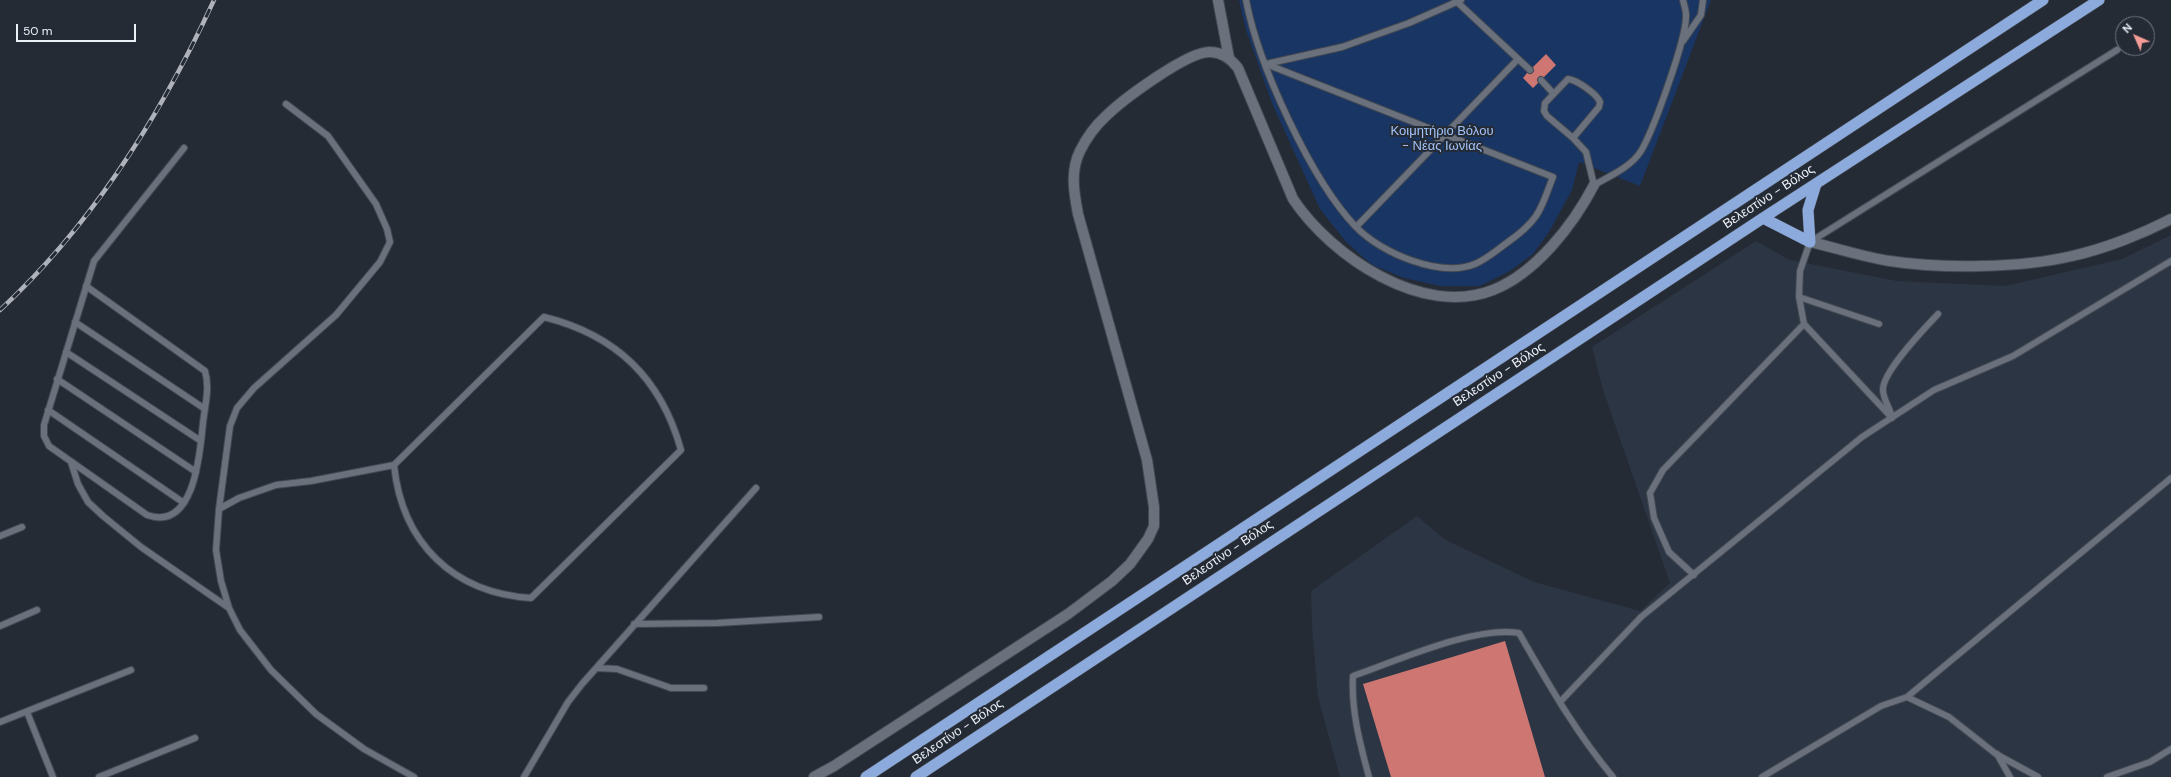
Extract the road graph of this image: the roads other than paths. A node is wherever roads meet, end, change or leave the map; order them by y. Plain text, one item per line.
1 (1218, 0) edge
2 (1246, 0) edge
3 (1683, 0) edge
4 (1703, 0) edge
5 (2043, 0) edge
6 (2099, 0) edge
7 (1457, 1) edge
8 (1682, 44) junction
9 (2115, 51) edge
10 (1229, 58) junction
11 (1518, 59) junction
12 (1266, 64) junction
13 (1530, 70) dead end
14 (1541, 80) dead end
15 (1553, 93) junction
16 (286, 104) dead end
17 (1444, 135) junction
18 (1573, 138) junction
19 (184, 148) dead end
20 (1816, 184) junction
21 (1594, 185) junction
22 (1763, 218) junction
23 (2171, 219) edge
24 (1356, 227) junction
25 (1810, 242) junction
26 (2171, 261) edge
27 (86, 286) junction
28 (1799, 297) junction
29 (1938, 314) dead end
30 (75, 322) junction
31 (1804, 324) junction
32 (1879, 324) dead end
33 (66, 352) junction
34 (57, 379) junction
35 (205, 409) junction
36 (48, 410) junction
37 (1892, 418) junction
38 (201, 441) junction
39 (71, 462) junction
40 (394, 465) junction
41 (196, 472) junction
42 (2171, 478) edge
43 (756, 488) dead end
44 (184, 503) junction
45 (219, 509) junction
46 (22, 526) dead end
47 (0, 536) edge
48 (1694, 575) junction
49 (229, 608) junction
50 (37, 610) dead end
51 (819, 616) dead end
52 (634, 624) junction
53 (0, 626) edge
54 (597, 668) junction
55 (131, 670) dead end
56 (704, 688) dead end
57 (1907, 697) junction
58 (1560, 702) junction
59 (27, 712) junction
60 (0, 722) edge
61 (195, 738) dead end
62 (2171, 749) edge
63 (1996, 754) junction
64 (2008, 776) edge
65 (53, 777) edge
66 (99, 777) edge
67 (414, 777) edge
68 (524, 777) edge
69 (814, 777) edge
70 (866, 777) edge
71 (916, 777) edge
72 (1369, 777) edge
73 (1613, 777) edge
74 (1762, 777) edge
75 (2038, 777) edge
76 (2107, 777) edge

1 - 10 street
2 - 12 lane
3 - 8 lane
4 - 8 lane
5 - 70 highway, Βελεστίνο - Βόλος
6 - 20 highway, Βελεστίνο - Βόλος
7 - 11 lane
7 - 12 lane
8 - 21 lane
9 - 25 lane
10 - 21 street
10 - 69 street
11 - 13 lane
11 - 17 lane
12 - 17 lane
12 - 24 lane
14 - 15 lane
15 - 18 lane
15 - 18 lane
16 - 45 lane
17 - 24 lane
17 - 24 lane
18 - 21 lane
19 - 27 lane
20 - 22 highway, Βελεστίνο - Βόλος
20 - 25 highway
22 - 25 highway
22 - 71 highway, Βελεστίνο - Βόλος
23 - 25 street
25 - 28 lane
26 - 37 lane
27 - 30 lane
27 - 35 lane
28 - 31 lane
28 - 32 lane
29 - 37 lane
30 - 33 lane
30 - 35 lane
31 - 37 lane
31 - 48 lane
33 - 34 lane
33 - 38 lane
34 - 36 lane
34 - 41 lane
35 - 38 lane
36 - 39 lane
36 - 44 lane
37 - 48 lane
38 - 41 lane
39 - 44 lane
39 - 49 lane
40 - 40 lane
40 - 45 lane
41 - 44 lane
42 - 57 lane
43 - 52 lane
45 - 49 lane
46 - 47 lane
48 - 58 lane
49 - 67 lane
50 - 53 lane
51 - 52 lane
52 - 54 lane
54 - 56 lane
54 - 68 lane
55 - 59 lane
57 - 63 lane
57 - 74 lane
58 - 72 lane
58 - 73 lane
59 - 60 lane
59 - 65 lane
61 - 66 lane
62 - 76 lane
63 - 64 lane
63 - 75 lane

